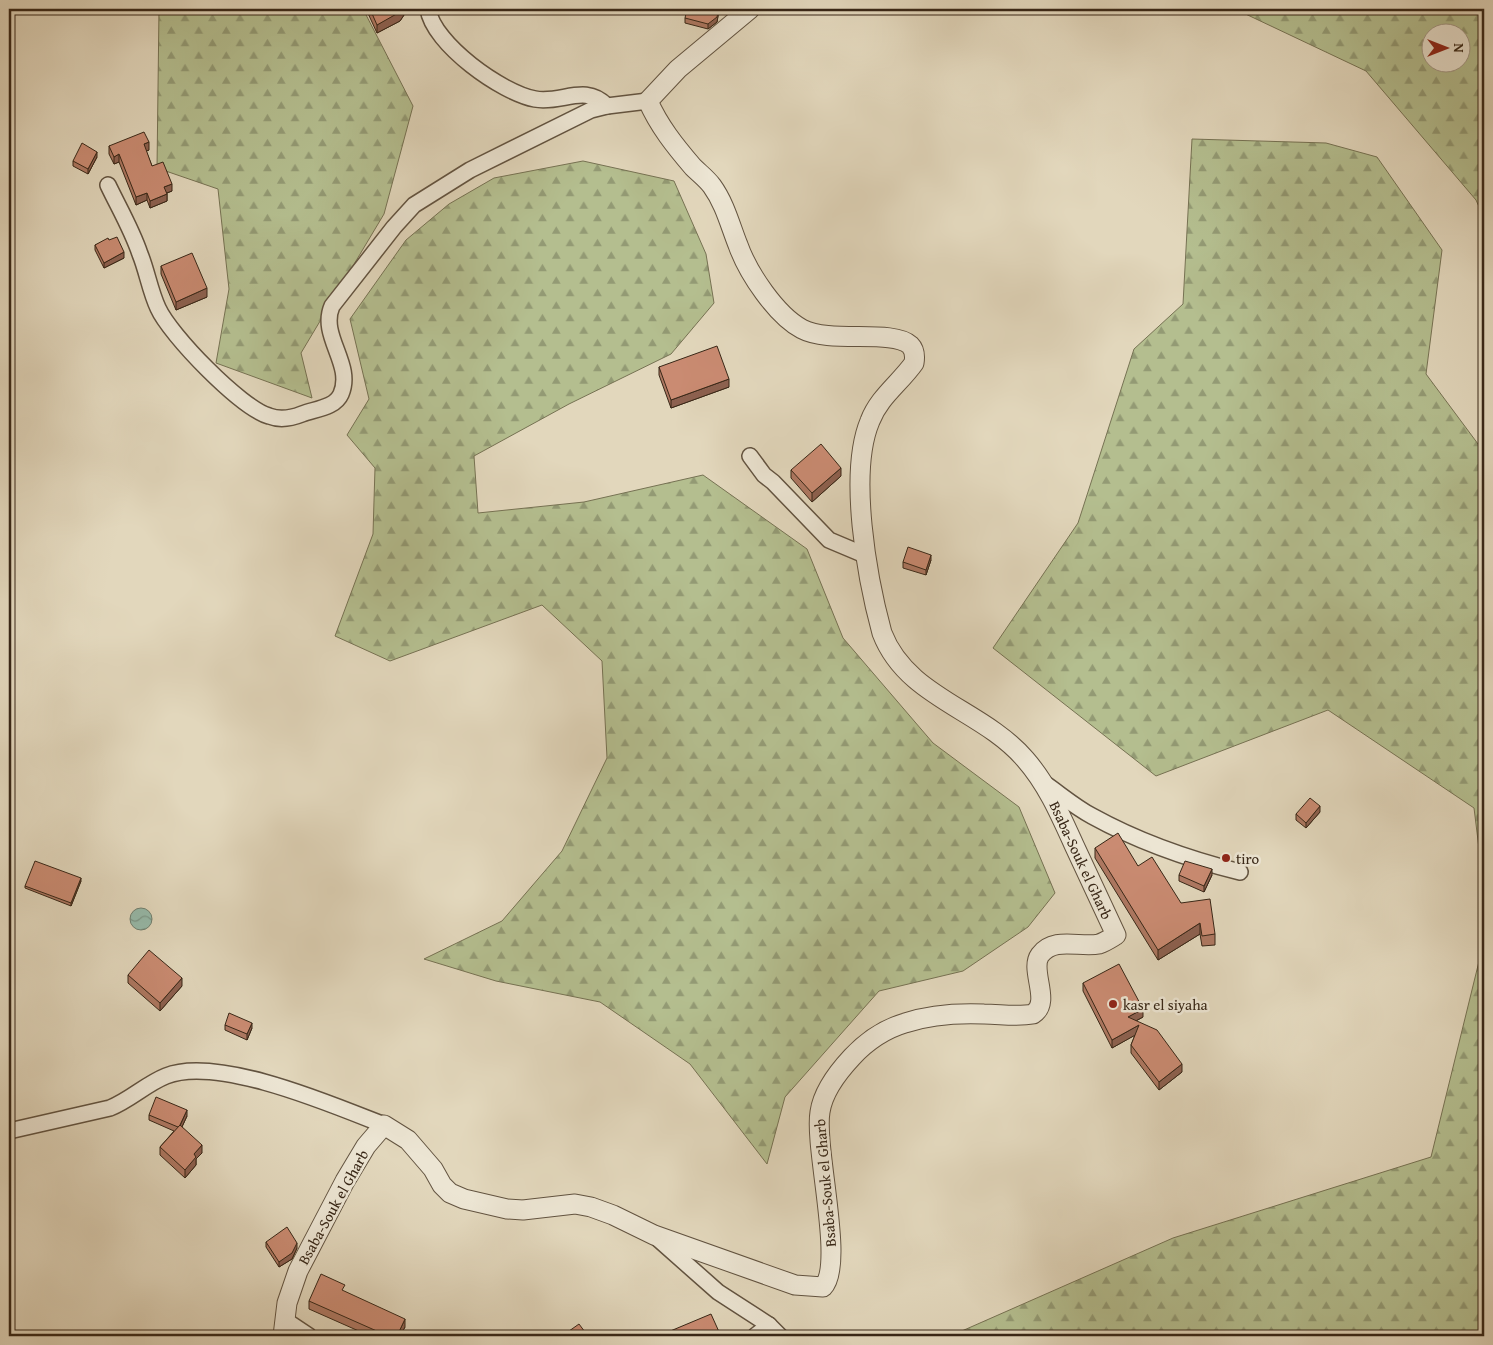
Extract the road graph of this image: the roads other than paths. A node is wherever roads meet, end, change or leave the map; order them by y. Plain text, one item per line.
1 (428, 9) edge
2 (750, 9) edge
3 (648, 101) junction
4 (607, 106) junction
5 (108, 185) dead end
6 (750, 456) dead end
7 (866, 556) junction
8 (1043, 782) junction
9 (1240, 872) dead end
10 (384, 1125) junction
11 (9, 1131) edge
12 (654, 1235) junction
13 (769, 1324) junction
14 (284, 1328) edge
15 (309, 1336) edge
16 (755, 1336) edge
17 (780, 1336) edge

1 - 4 street
2 - 3 street
3 - 4 street
3 - 7 street, Bsaba-Souk el Gharb
4 - 5 street
6 - 7 street
7 - 8 street, Bsaba-Souk el Gharb
8 - 9 street
8 - 12 street, Bsaba-Souk el Gharb
10 - 11 street
10 - 12 street, Bsaba-Souk el Gharb
10 - 14 street, Bsaba-Souk el Gharb
12 - 13 street
13 - 16 street
13 - 17 street
14 - 15 street

